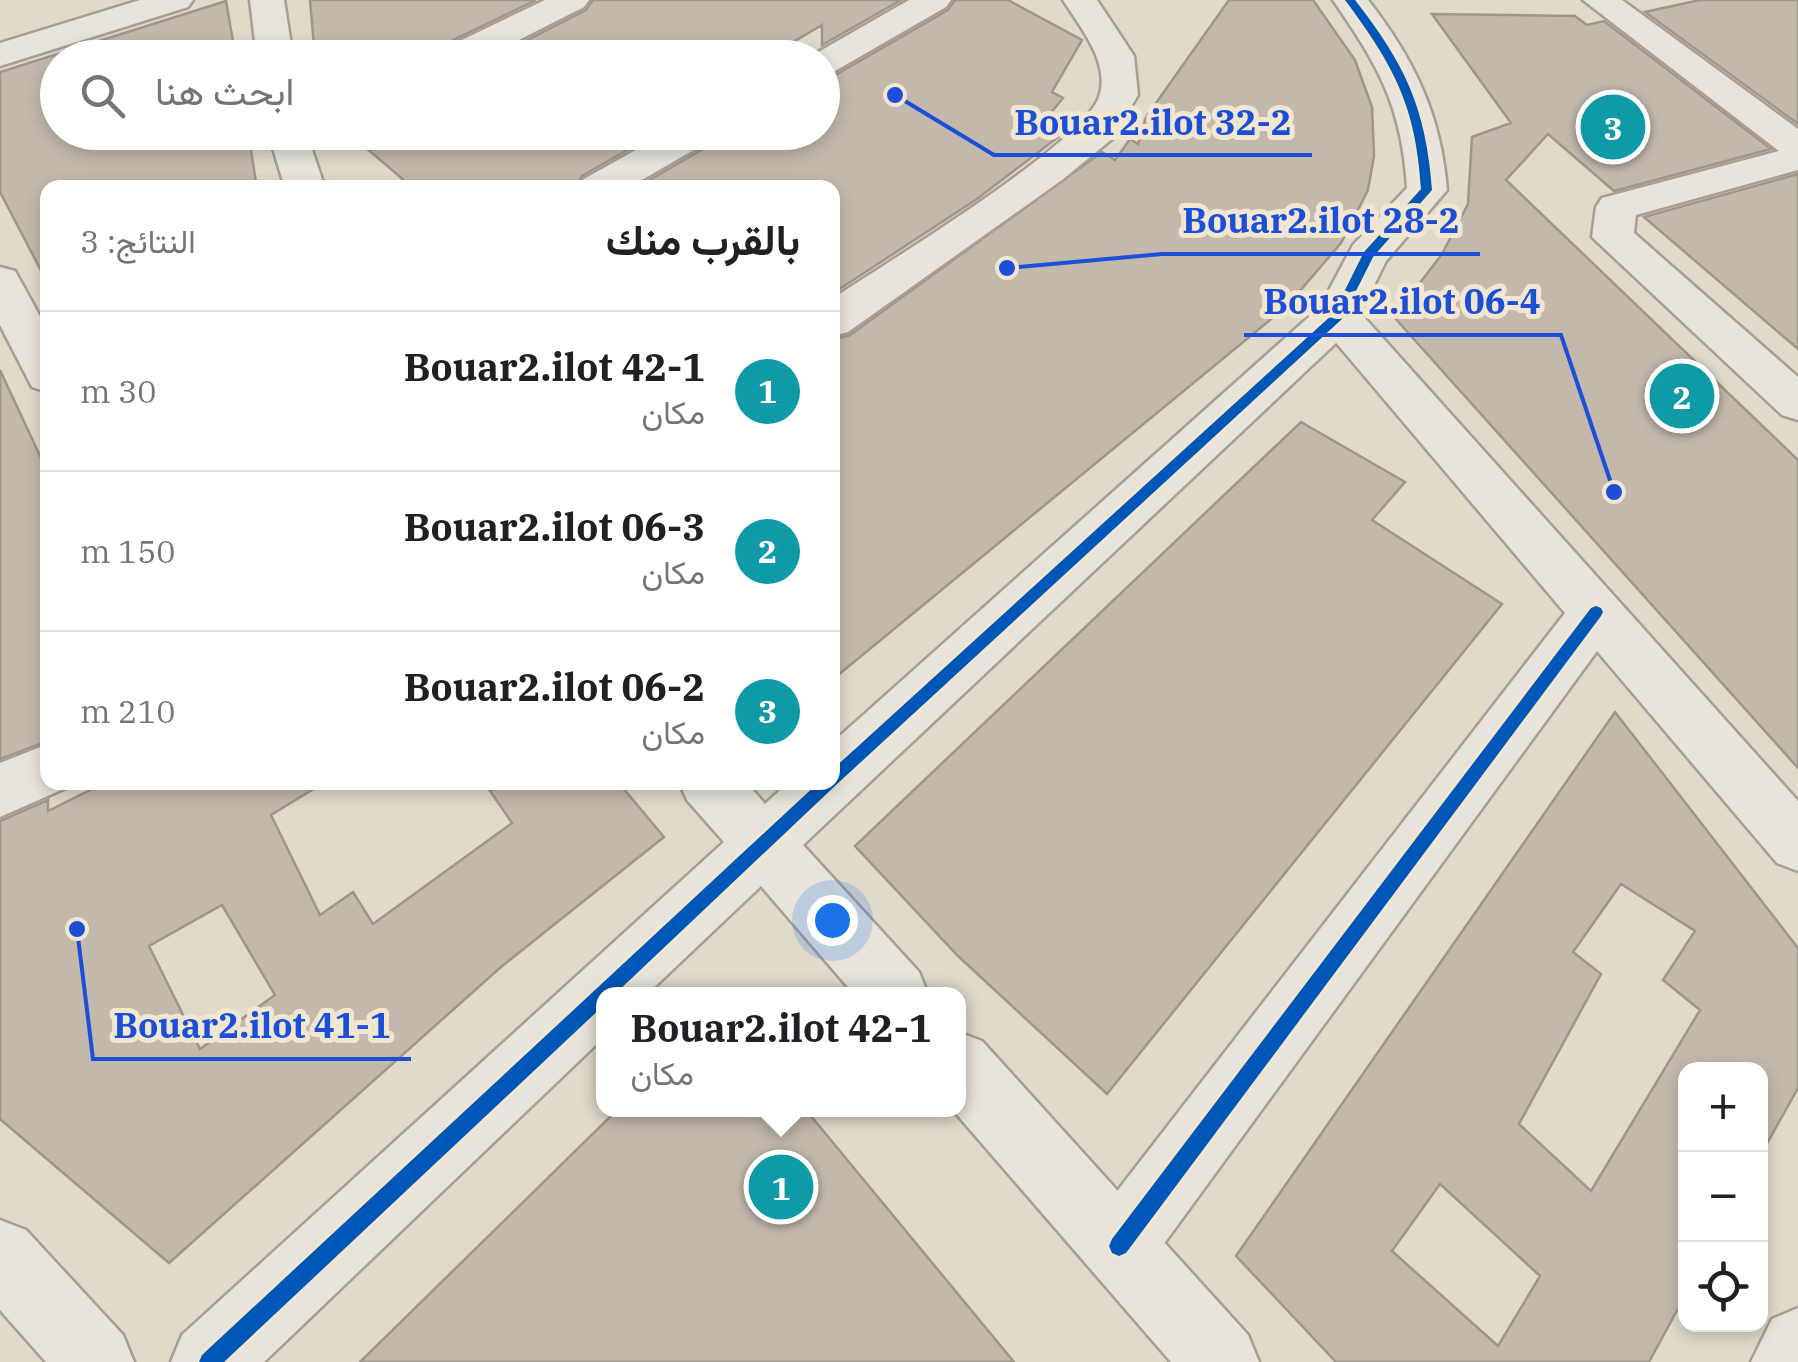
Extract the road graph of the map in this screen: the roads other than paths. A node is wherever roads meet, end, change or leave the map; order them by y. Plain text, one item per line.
1 (176, 0) edge
2 (267, 0) edge
3 (572, 0) edge
4 (934, 0) edge
5 (1080, 0) edge
6 (1350, 0) edge
7 (1600, 0) edge
8 (48, 40) edge
9 (273, 40) edge
10 (491, 40) edge
11 (40, 42) edge
12 (840, 52) edge
13 (0, 55) edge
14 (1798, 147) edge
15 (295, 150) edge
16 (666, 150) edge
17 (1798, 158) edge
18 (302, 180) edge
19 (612, 180) edge
20 (0, 281) edge
21 (840, 315) edge
22 (1338, 316) junction
23 (40, 360) edge
24 (1798, 403) edge
25 (1596, 612) junction
26 (40, 774) edge
27 (840, 774) edge
28 (715, 790) edge
29 (822, 790) edge
30 (0, 791) edge
31 (764, 844) junction
32 (1798, 844) edge
33 (611, 987) edge
34 (890, 987) edge
35 (596, 1001) edge
36 (966, 1074) edge
37 (1119, 1246) junction
38 (0, 1256) edge
39 (1798, 1345) edge
40 (96, 1362) edge
41 (208, 1362) edge
42 (1221, 1362) edge
43 (1789, 1362) edge

1 - 8 street
2 - 9 street
3 - 10 street
4 - 12 street
5 - 21 street
6 - 22 street
7 - 14 street
11 - 13 street
15 - 18 street
16 - 19 street
17 - 24 street
20 - 23 street
22 - 25 street
22 - 27 street
25 - 32 street
25 - 37 street
26 - 30 street
28 - 31 street
29 - 31 street
31 - 33 street
31 - 34 street
35 - 41 street
36 - 37 street
37 - 42 street
38 - 40 street
39 - 43 street

